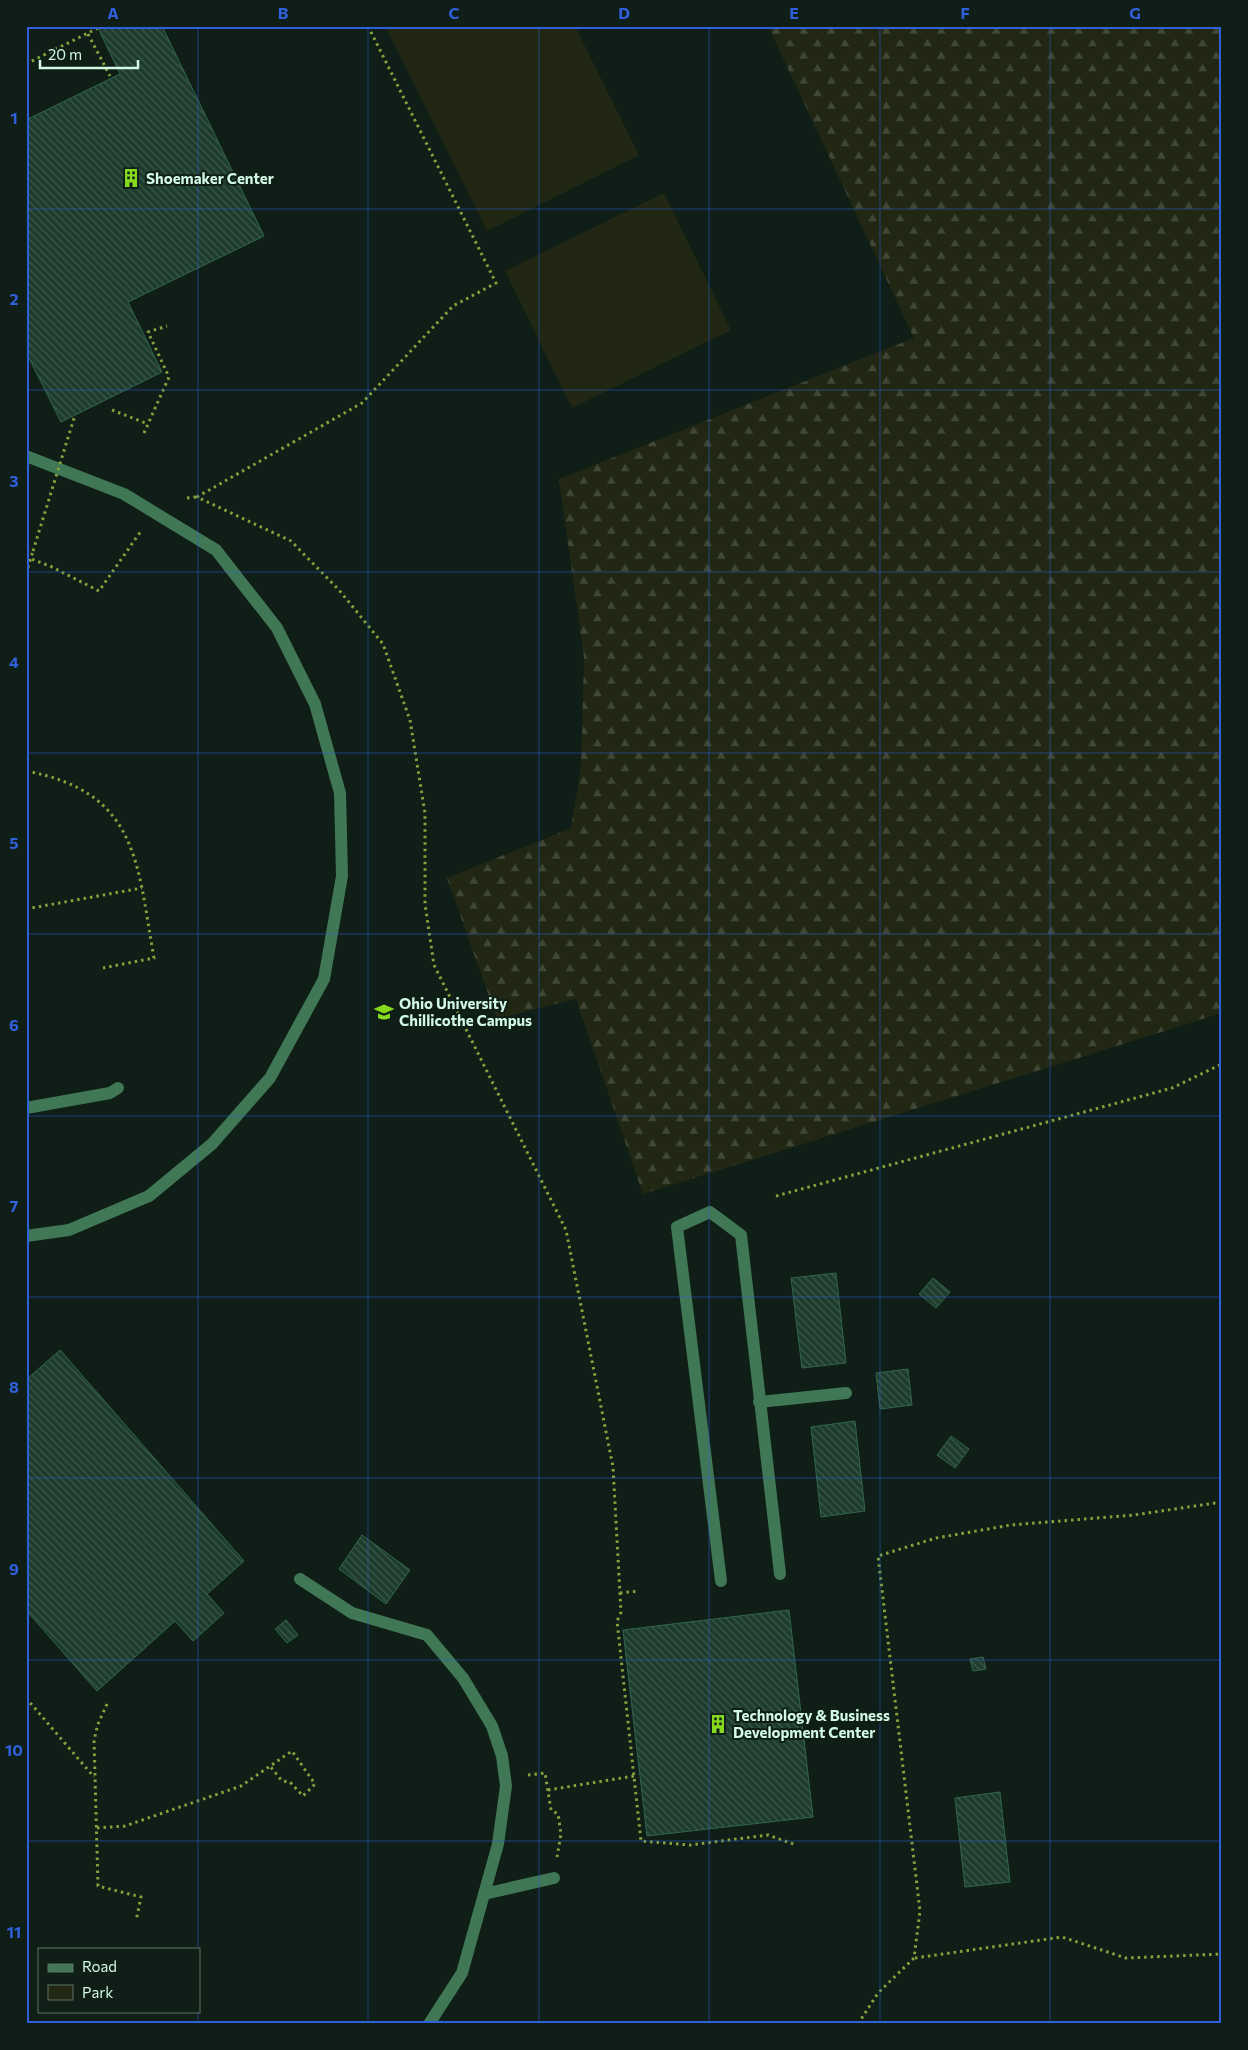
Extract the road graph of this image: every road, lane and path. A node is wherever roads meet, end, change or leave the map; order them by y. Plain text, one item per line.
1 (102, 26) edge
2 (368, 26) edge
3 (88, 34) junction
4 (26, 64) edge
5 (110, 76) dead end
6 (167, 326) dead end
7 (112, 410) dead end
8 (75, 415) dead end
9 (148, 424) junction
10 (144, 432) dead end
11 (26, 456) edge
12 (197, 497) junction
13 (187, 498) dead end
14 (142, 530) dead end
15 (26, 557) edge
16 (31, 558) junction
17 (26, 574) edge
18 (26, 771) edge
19 (142, 888) junction
20 (26, 909) edge
21 (103, 968) dead end
22 (1222, 1064) edge
23 (118, 1088) dead end
24 (26, 1108) edge
25 (776, 1196) dead end
26 (26, 1236) edge
27 (846, 1393) dead end
28 (759, 1402) junction
29 (1222, 1502) edge
30 (780, 1574) dead end
31 (300, 1579) dead end
32 (721, 1581) dead end
33 (639, 1590) dead end
34 (620, 1593) junction
35 (26, 1698) edge
36 (107, 1704) dead end
37 (270, 1766) junction
38 (634, 1776) junction
39 (94, 1777) junction
40 (505, 1778) junction
41 (548, 1790) junction
42 (97, 1828) junction
43 (561, 1834) dead end
44 (796, 1845) dead end
45 (554, 1878) dead end
46 (484, 1894) junction
47 (136, 1921) dead end
48 (1222, 1954) edge
49 (914, 1958) junction
50 (429, 2024) edge
51 (858, 2024) edge

1 - 3 path
2 - 12 path
3 - 4 path
3 - 5 path
6 - 9 path
7 - 9 path
8 - 16 path, bridge
9 - 10 path
11 - 26 lane
12 - 13 path
12 - 34 path
14 - 16 path
15 - 16 path
16 - 17 path
18 - 19 path
19 - 20 path
19 - 21 path
22 - 25 path
23 - 24 lane
27 - 28 lane
28 - 30 lane
28 - 32 lane
29 - 49 path
31 - 40 lane
33 - 34 path
34 - 38 path
35 - 39 path
36 - 39 path
37 - 37 path
37 - 42 path
38 - 41 path
38 - 44 path
39 - 42 path
40 - 41 path
40 - 46 lane
41 - 43 path
42 - 47 path
45 - 46 lane
46 - 50 lane
48 - 49 path
49 - 51 path

